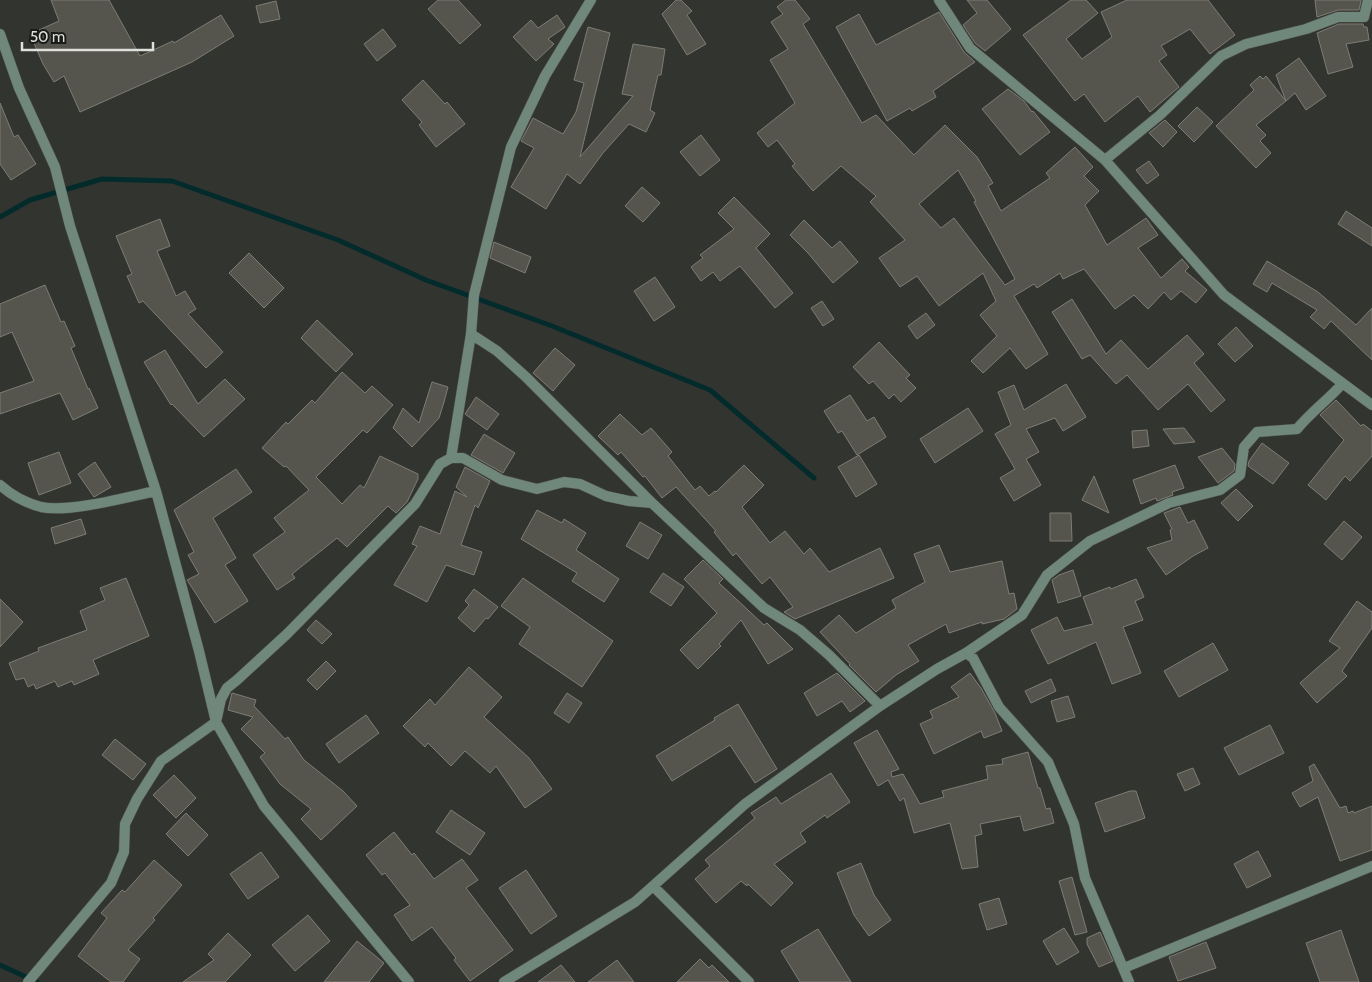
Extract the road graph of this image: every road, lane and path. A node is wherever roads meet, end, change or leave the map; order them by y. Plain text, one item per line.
1 (591, 0) edge
2 (939, 0) edge
3 (1368, 0) edge
4 (0, 34) edge
5 (1105, 160) junction
6 (471, 334) junction
7 (1342, 384) junction
8 (1372, 405) edge
9 (451, 458) junction
10 (0, 485) edge
11 (156, 491) junction
12 (652, 504) junction
13 (966, 653) junction
14 (880, 706) junction
15 (216, 722) junction
16 (1372, 866) edge
17 (653, 886) junction
18 (1124, 968) junction
19 (28, 982) edge
20 (410, 982) edge
21 (504, 982) edge
22 (750, 982) edge
23 (1130, 982) edge

1 - 6 street
2 - 5 street
3 - 5 street
4 - 11 street
5 - 7 street
6 - 9 street
6 - 12 street
7 - 8 street
7 - 13 street
9 - 12 street
9 - 15 street
10 - 11 street
11 - 15 street
12 - 14 street
13 - 14 street
13 - 18 street
14 - 17 street
15 - 19 street
15 - 20 street
16 - 18 street
17 - 21 street
17 - 22 street
18 - 23 street

